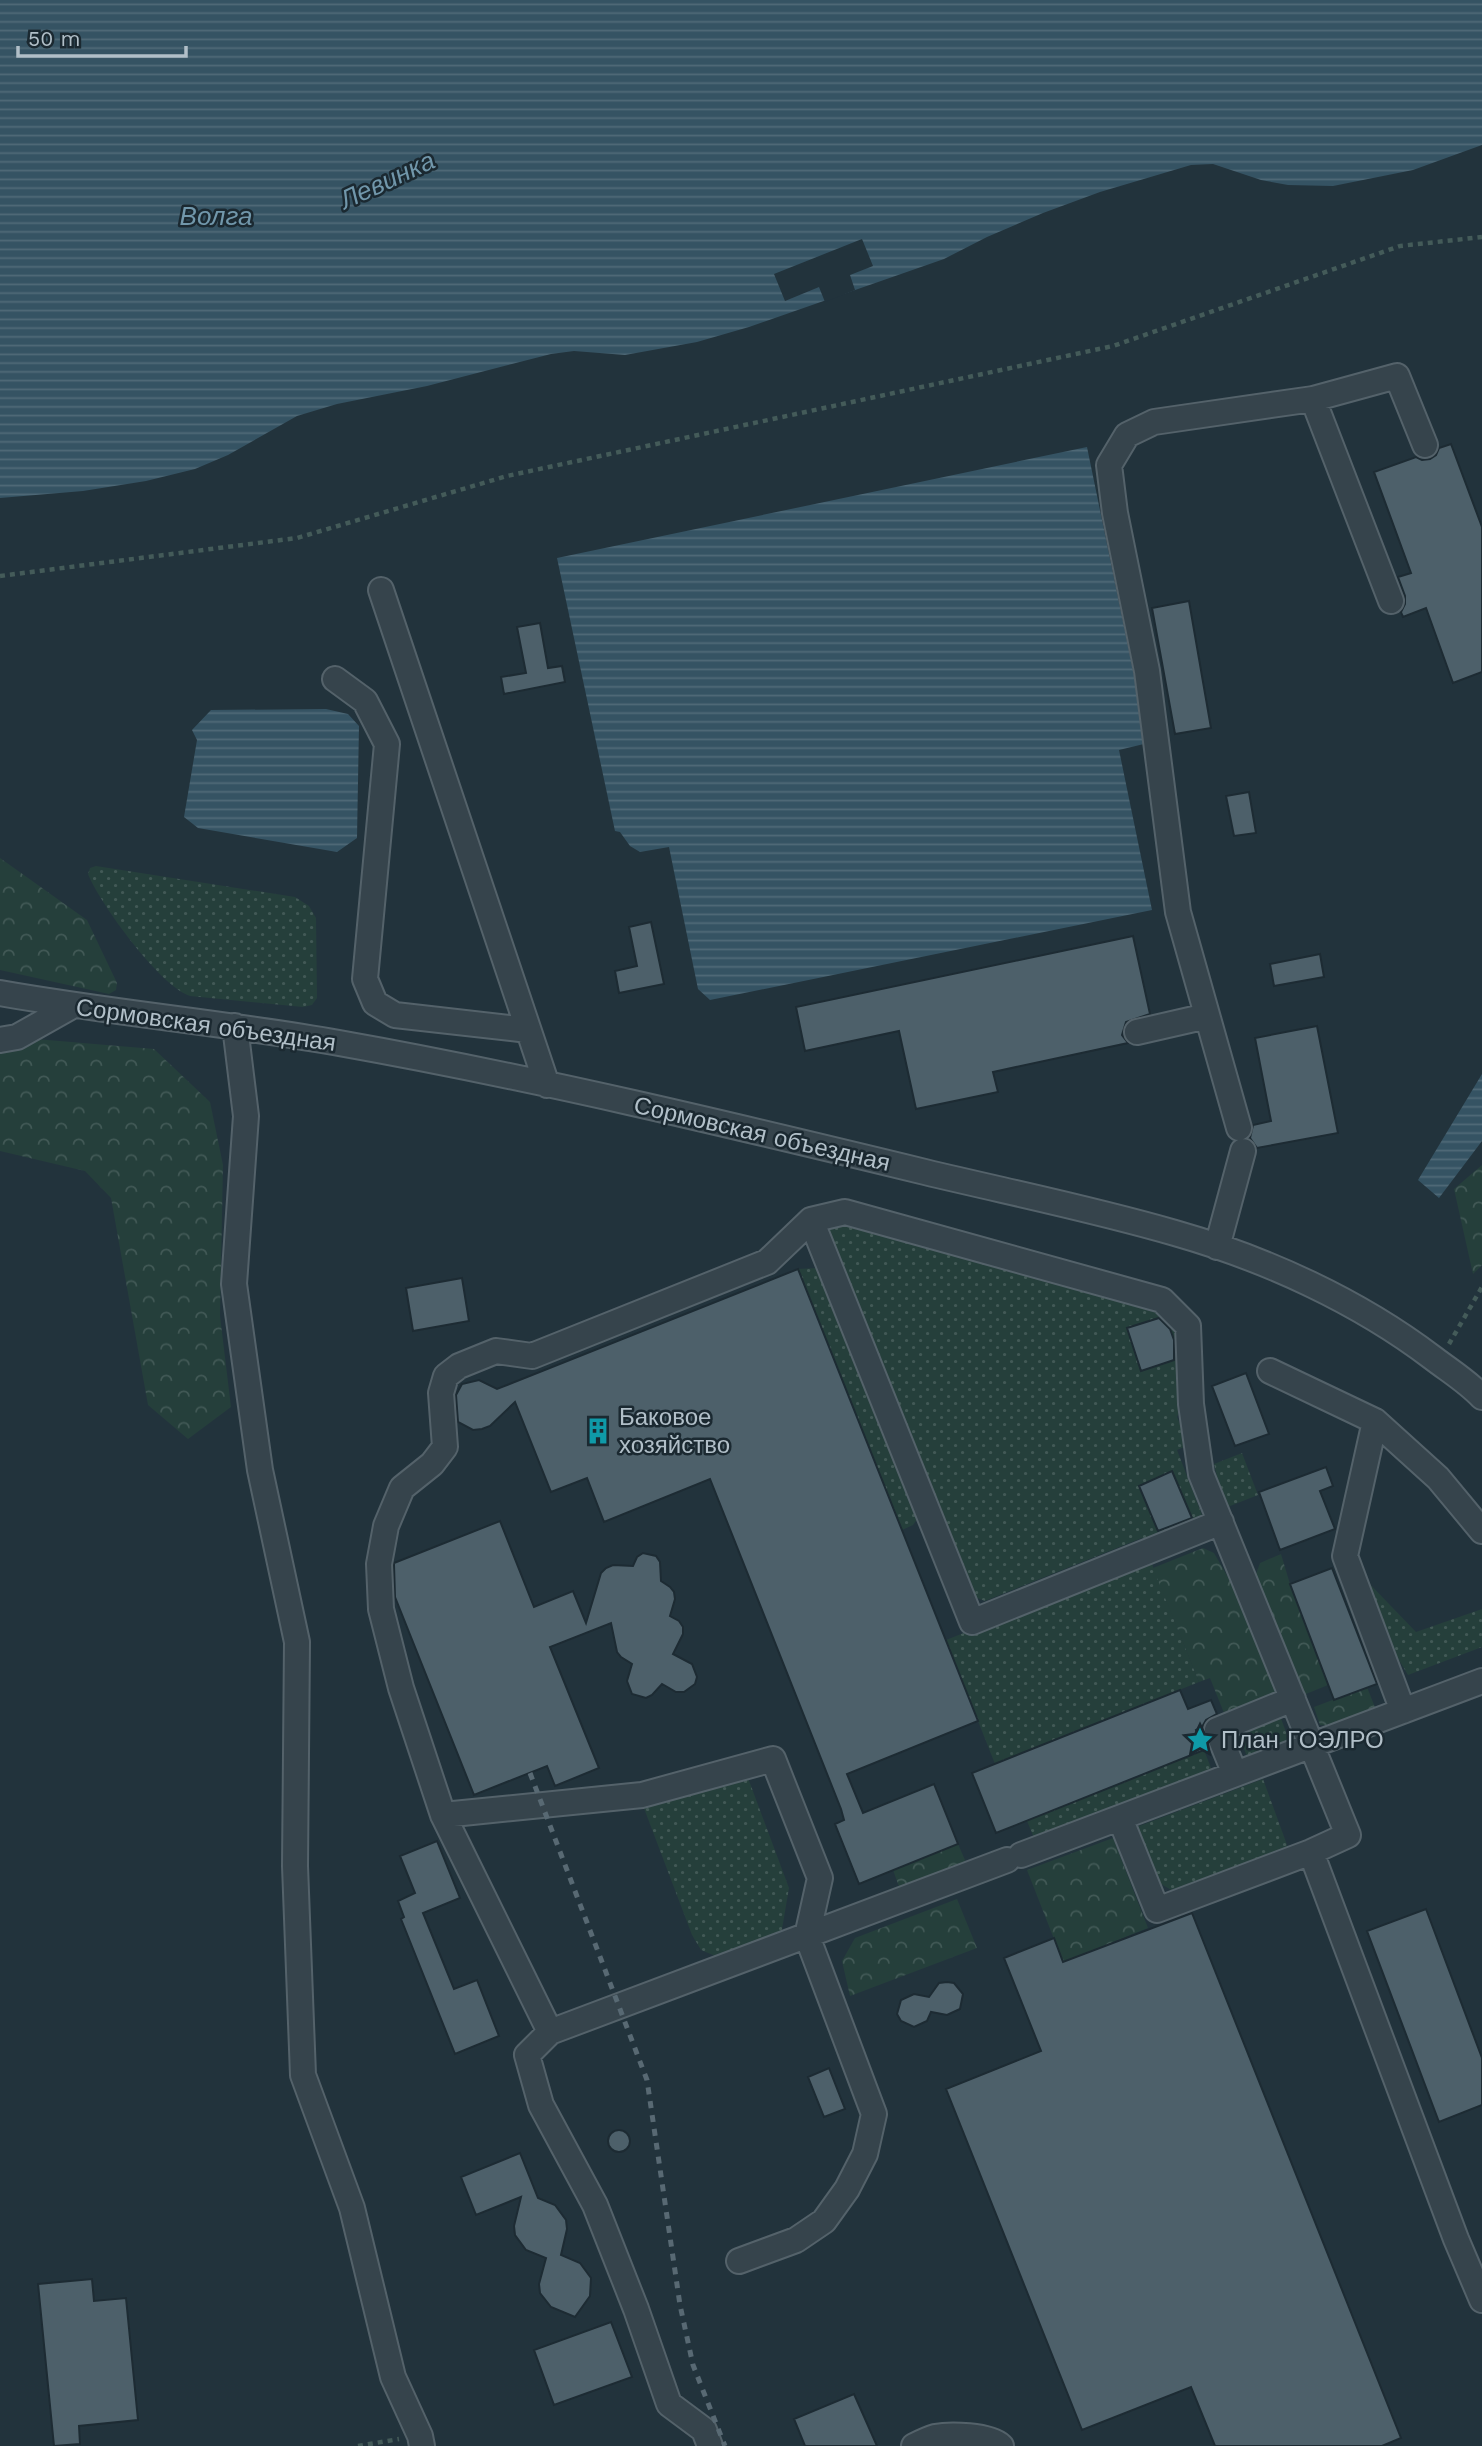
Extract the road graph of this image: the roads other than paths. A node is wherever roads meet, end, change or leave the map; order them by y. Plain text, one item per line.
1 (1313, 399) junction
2 (1425, 445) dead end
3 (381, 590) dead end
4 (1391, 601) dead end
5 (335, 679) dead end
6 (0, 993) edge
7 (72, 1006) junction
8 (1208, 1016) junction
9 (235, 1026) junction
10 (528, 1030) junction
11 (1136, 1032) dead end
12 (0, 1040) edge
13 (547, 1085) junction
14 (811, 1220) junction
15 (1217, 1247) junction
16 (1270, 1371) dead end
17 (1482, 1397) edge
18 (1375, 1421) junction
19 (1221, 1522) junction
20 (1482, 1531) edge
21 (1482, 1681) edge
22 (1293, 1699) junction
23 (1403, 1711) junction
24 (1312, 1745) junction
25 (1235, 1774) junction
26 (443, 1815) junction
27 (1120, 1818) junction
28 (1311, 1852) junction
29 (807, 1936) junction
30 (550, 2032) junction
31 (739, 2261) dead end
32 (1482, 2300) edge
33 (421, 2441) edge
34 (710, 2446) edge
35 (914, 2446) edge
36 (1001, 2446) edge

1 - 2 street
1 - 4 street
1 - 8 street
3 - 10 street
5 - 10 street
6 - 7 street, Сормовская объездная
7 - 9 street, Сормовская объездная
7 - 12 street
8 - 11 street
8 - 15 street
9 - 13 street, Сормовская объездная
9 - 33 street
10 - 13 street
13 - 15 street, Сормовская объездная
14 - 19 street
14 - 19 street
14 - 26 street
15 - 17 street, Сормовская объездная
16 - 18 street
18 - 20 street
18 - 23 street
19 - 22 street
21 - 23 street
22 - 24 street
22 - 25 street
23 - 24 street
24 - 25 street
24 - 28 street
25 - 27 street
26 - 29 street
26 - 30 street
27 - 28 street
27 - 29 street
28 - 32 street
29 - 30 street
29 - 31 street
30 - 34 street
35 - 36 street

